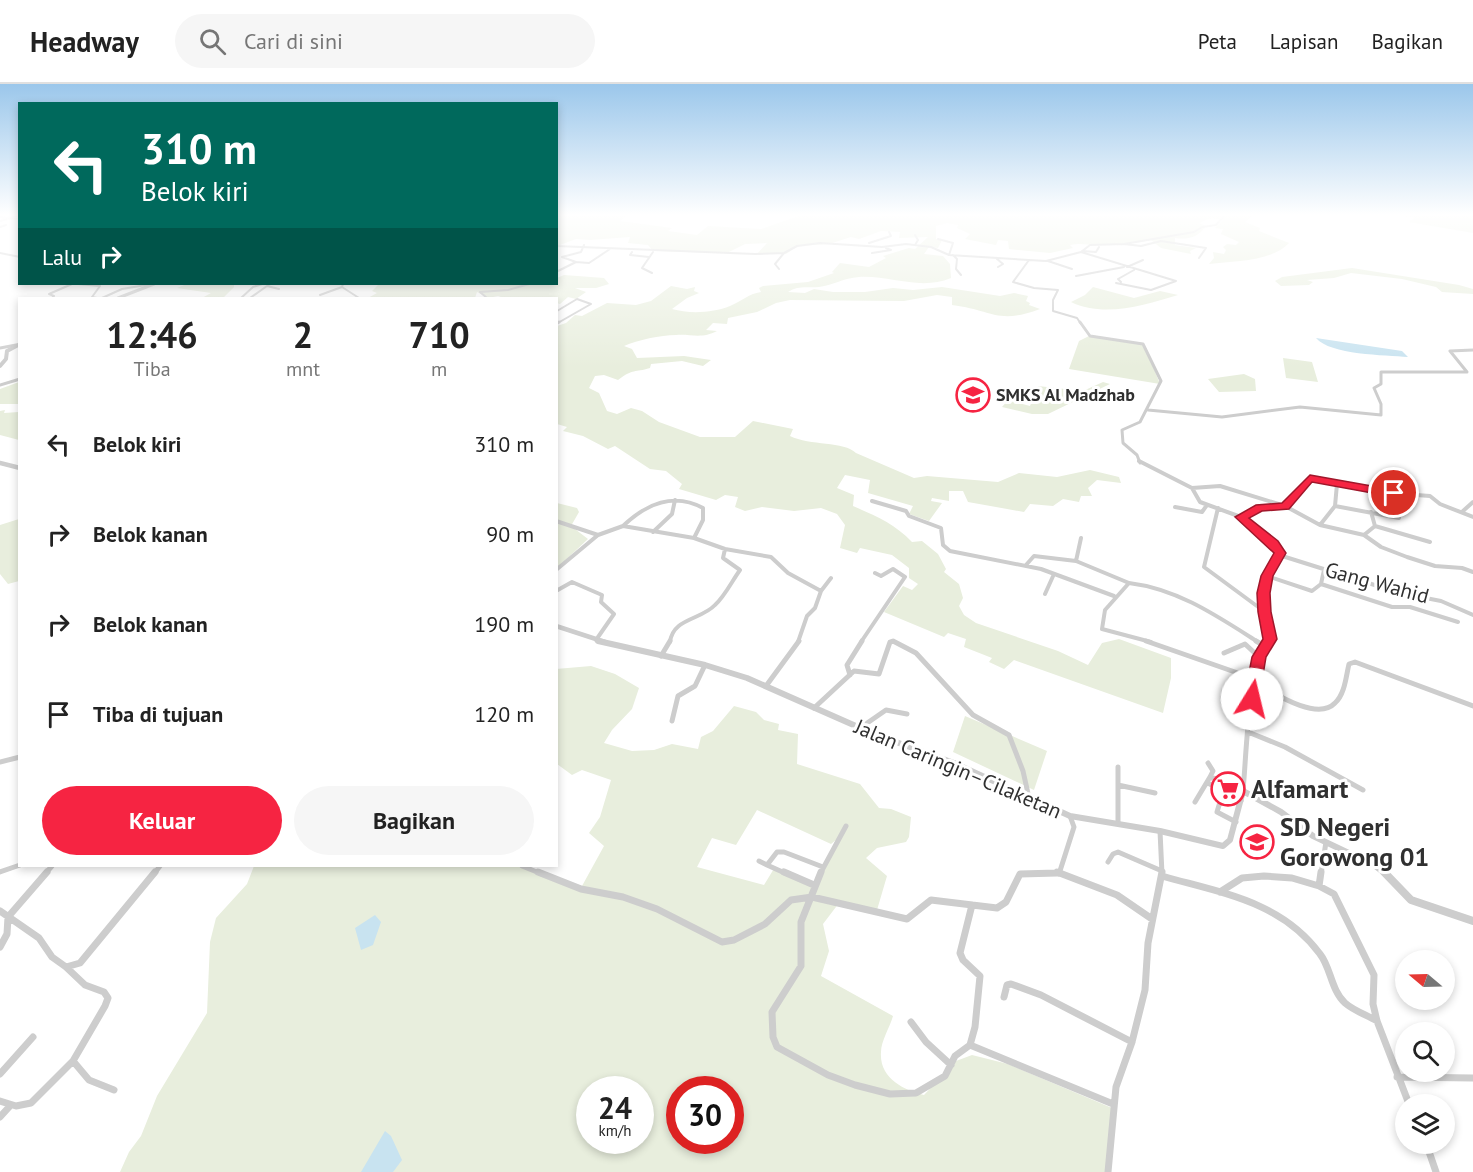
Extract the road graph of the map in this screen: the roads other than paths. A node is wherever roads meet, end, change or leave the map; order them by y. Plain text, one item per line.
1 (643, 267) edge
2 (956, 267) edge
3 (1024, 267) edge
4 (1065, 267) edge
5 (1125, 267) joint
6 (1072, 269) dead end
7 (1134, 270) junction
8 (652, 273) dead end
9 (961, 274) dead end
10 (1076, 276) dead end
11 (1116, 283) dead end
12 (70, 285) edge
13 (89, 285) edge
14 (148, 285) edge
15 (150, 285) edge
16 (260, 285) edge
17 (268, 285) edge
18 (342, 285) edge
19 (526, 285) edge
20 (1126, 286) junction
21 (279, 290) dead end
22 (320, 296) dead end
23 (53, 297) edge
24 (92, 297) edge
25 (105, 297) edge
26 (120, 297) edge
27 (242, 297) edge
28 (251, 297) edge
29 (358, 297) edge
30 (486, 297) edge
31 (558, 310) edge
32 (558, 311) edge
33 (574, 314) junction
34 (558, 324) edge
35 (18, 345) edge
36 (0, 348) edge
37 (1473, 350) edge
38 (0, 366) edge
39 (1467, 372) junction
40 (1473, 373) edge
41 (18, 380) edge
42 (0, 385) edge
43 (1148, 410) junction
44 (0, 463) edge
45 (18, 468) edge
46 (1337, 484) junction
47 (1192, 488) junction
48 (675, 500) junction
49 (872, 501) dead end
50 (1473, 502) edge
51 (1207, 505) junction
52 (1285, 506) junction
53 (1335, 506) junction
54 (1175, 507) dead end
55 (1218, 508) junction
56 (1463, 511) junction
57 (1371, 512) junction
58 (1241, 517) junction
59 (1473, 517) edge
60 (1399, 518) dead end
61 (558, 522) edge
62 (1320, 525) junction
63 (623, 526) junction
64 (1375, 526) junction
65 (653, 532) junction
66 (598, 535) junction
67 (1364, 535) junction
68 (694, 538) junction
69 (1081, 538) dead end
70 (1430, 542) dead end
71 (725, 549) junction
72 (1279, 555) junction
73 (1076, 561) junction
74 (1026, 565) junction
75 (558, 568) edge
76 (1324, 570) junction
77 (1473, 572) edge
78 (875, 573) dead end
79 (1054, 574) junction
80 (1267, 576) junction
81 (831, 578) dead end
82 (1129, 583) junction
83 (1321, 584) junction
84 (558, 590) edge
85 (821, 591) junction
86 (1045, 594) dead end
87 (1114, 596) junction
88 (1265, 612) junction
89 (1473, 615) edge
90 (1458, 622) dead end
91 (558, 627) edge
92 (596, 640) junction
93 (1266, 647) junction
94 (1224, 653) dead end
95 (661, 657) junction
96 (1259, 657) junction
97 (705, 665) junction
98 (850, 675) junction
99 (1254, 680) junction
100 (766, 686) junction
101 (1473, 706) edge
102 (814, 708) junction
103 (907, 714) dead end
104 (672, 721) dead end
105 (860, 728) junction
106 (1248, 732) junction
107 (18, 758) edge
108 (0, 762) edge
109 (1208, 763) dead end
110 (1118, 767) dead end
111 (1209, 780) junction
112 (1118, 785) junction
113 (1363, 790) dead end
114 (1243, 791) junction
115 (1223, 792) junction
116 (1155, 794) dead end
117 (1029, 798) junction
118 (1241, 801) junction
119 (1195, 802) dead end
120 (1070, 816) junction
121 (1236, 822) junction
122 (1118, 823) junction
123 (846, 826) dead end
124 (1160, 831) junction
125 (1326, 842) junction
126 (759, 861) dead end
127 (1108, 862) dead end
128 (767, 864) junction
129 (18, 866) edge
130 (51, 867) edge
131 (159, 867) edge
132 (525, 867) edge
133 (823, 867) junction
134 (0, 872) edge
135 (1057, 873) junction
136 (1162, 873) junction
137 (814, 885) junction
138 (1319, 886) junction
139 (1220, 892) junction
140 (812, 897) junction
141 (972, 905) junction
142 (0, 911) edge
143 (8, 917) junction
144 (1152, 919) junction
145 (1473, 921) edge
146 (0, 947) edge
147 (66, 967) junction
148 (1004, 997) dead end
149 (1377, 1021) junction
150 (911, 1022) dead end
151 (33, 1037) dead end
152 (1132, 1042) junction
153 (970, 1045) junction
154 (73, 1061) junction
155 (951, 1065) junction
156 (1395, 1071) edge
157 (0, 1074) edge
158 (1455, 1078) edge
159 (1473, 1078) edge
160 (114, 1090) dead end
161 (0, 1101) edge
162 (1113, 1104) junction
163 (10, 1106) junction
164 (0, 1117) edge
165 (1430, 1154) edge
166 (1108, 1172) edge
167 (1436, 1172) edge

1 - 8 street
2 - 9 street
3 - 43 street
4 - 6 street
5 - 7 street
5 - 10 street
7 - 20 street
7 - 20 street
11 - 20 street
12 - 23 street
13 - 24 street
14 - 25 street
15 - 26 street
16 - 27 street
17 - 21 street
17 - 28 street
18 - 22 street
18 - 29 street
19 - 30 street
31 - 33 street
32 - 33 street
33 - 34 street
35 - 36 street
35 - 38 street
37 - 39 street
39 - 40 street
39 - 43 street
41 - 42 street
43 - 47 street
44 - 45 street
46 - 52 street
46 - 53 street
46 - 56 street
47 - 51 street
47 - 52 street
48 - 63 street
48 - 65 street
48 - 68 street
49 - 74 street
50 - 56 street
51 - 54 street
51 - 55 street
52 - 58 street
52 - 62 street
53 - 57 street
53 - 62 street
55 - 58 street
55 - 88 street
56 - 59 street
57 - 60 street
57 - 64 street
58 - 72 street
61 - 66 street
62 - 67 street
63 - 65 street
63 - 66 street
64 - 67 street
64 - 70 street
65 - 68 street
66 - 75 street
67 - 77 street
68 - 71 street
69 - 73 street
71 - 85 street
71 - 95 street
72 - 76 street, Gang Wahid
72 - 80 street
73 - 74 street
73 - 82 street
74 - 79 street
76 - 83 street
76 - 89 street, Gang Wahid
78 - 98 street
79 - 86 street
79 - 87 street
80 - 83 street
80 - 88 street
81 - 85 street
82 - 87 street
82 - 93 street
83 - 90 street
84 - 92 street
85 - 100 street
87 - 99 street
88 - 93 street
91 - 92 street, Jalan Caringin–Cilaketan
92 - 95 street, Jalan Caringin–Cilaketan
93 - 96 street
94 - 96 street
95 - 97 street, Jalan Caringin–Cilaketan
96 - 99 street
97 - 100 street, Jalan Caringin–Cilaketan
97 - 104 street
98 - 102 street
98 - 117 street
99 - 101 street
99 - 106 street
100 - 102 street, Jalan Caringin–Cilaketan
102 - 105 street, Jalan Caringin–Cilaketan
103 - 105 street
105 - 117 street, Jalan Caringin–Cilaketan
106 - 113 street
106 - 114 street
107 - 108 street
109 - 111 street
110 - 112 street
111 - 114 street
111 - 115 street
111 - 119 street
112 - 116 street
112 - 122 street
114 - 118 street, Jalan Caringin–Cilaketan
114 - 125 street
115 - 118 street
115 - 121 street
117 - 120 street, Jalan Caringin–Cilaketan
118 - 121 street, Jalan Caringin–Cilaketan
120 - 122 street, Jalan Caringin–Cilaketan
120 - 135 street
121 - 124 street, Jalan Caringin–Cilaketan
122 - 124 street, Jalan Caringin–Cilaketan
123 - 133 street
124 - 136 street
125 - 138 street
125 - 145 street
126 - 128 street
127 - 136 street
128 - 133 street
128 - 137 street
129 - 134 street
130 - 143 street
131 - 147 street
132 - 140 street
133 - 137 street
135 - 141 street
135 - 144 street
136 - 139 street
136 - 144 street
137 - 140 street
138 - 139 street
138 - 149 street
139 - 149 street
140 - 141 street
140 - 155 street
141 - 153 street
142 - 143 street
143 - 146 street
143 - 147 street
144 - 152 street
147 - 154 street
148 - 152 street
149 - 156 street
150 - 155 street
151 - 157 street
152 - 162 street
153 - 155 street
153 - 162 street
154 - 160 street
154 - 163 street
158 - 159 street
161 - 163 street
162 - 166 street
163 - 164 street
165 - 167 street

